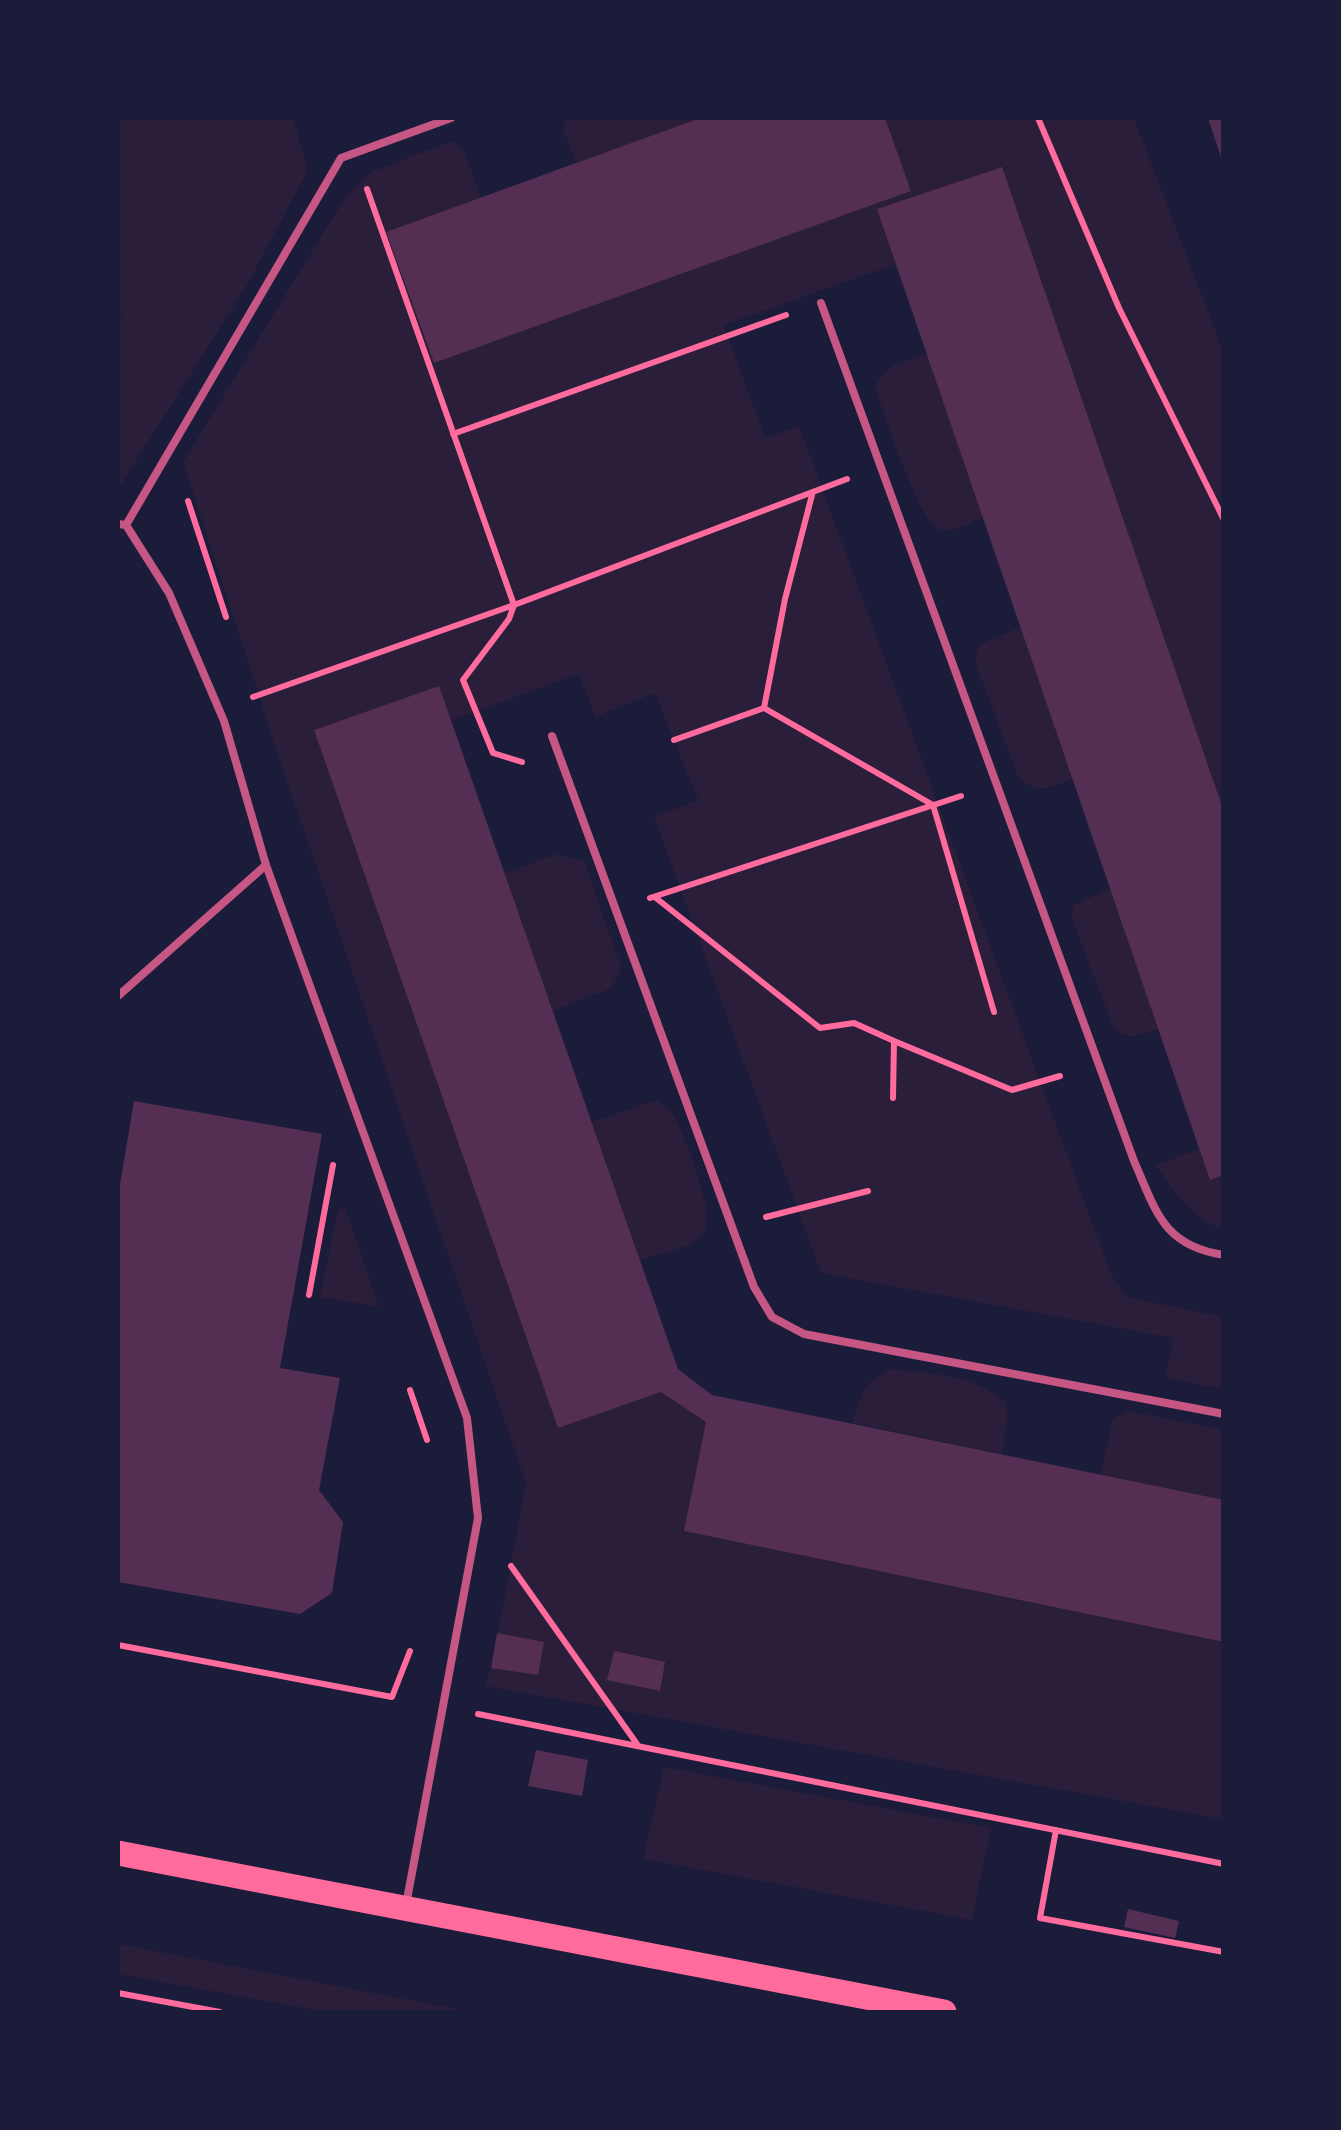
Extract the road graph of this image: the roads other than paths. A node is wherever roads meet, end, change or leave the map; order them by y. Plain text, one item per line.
1 (451, 118) edge
2 (822, 302) road end
3 (122, 525) edge
4 (552, 736) dead end
5 (266, 865) junction
6 (118, 996) edge
7 (1224, 1254) edge
8 (1224, 1414) edge
9 (118, 1852) edge
10 (406, 1909) junction
11 (944, 2012) edge

1 - 3 lane
2 - 7 lane
3 - 5 lane
4 - 8 lane
5 - 6 lane
5 - 10 lane
9 - 10 main road
10 - 11 main road

